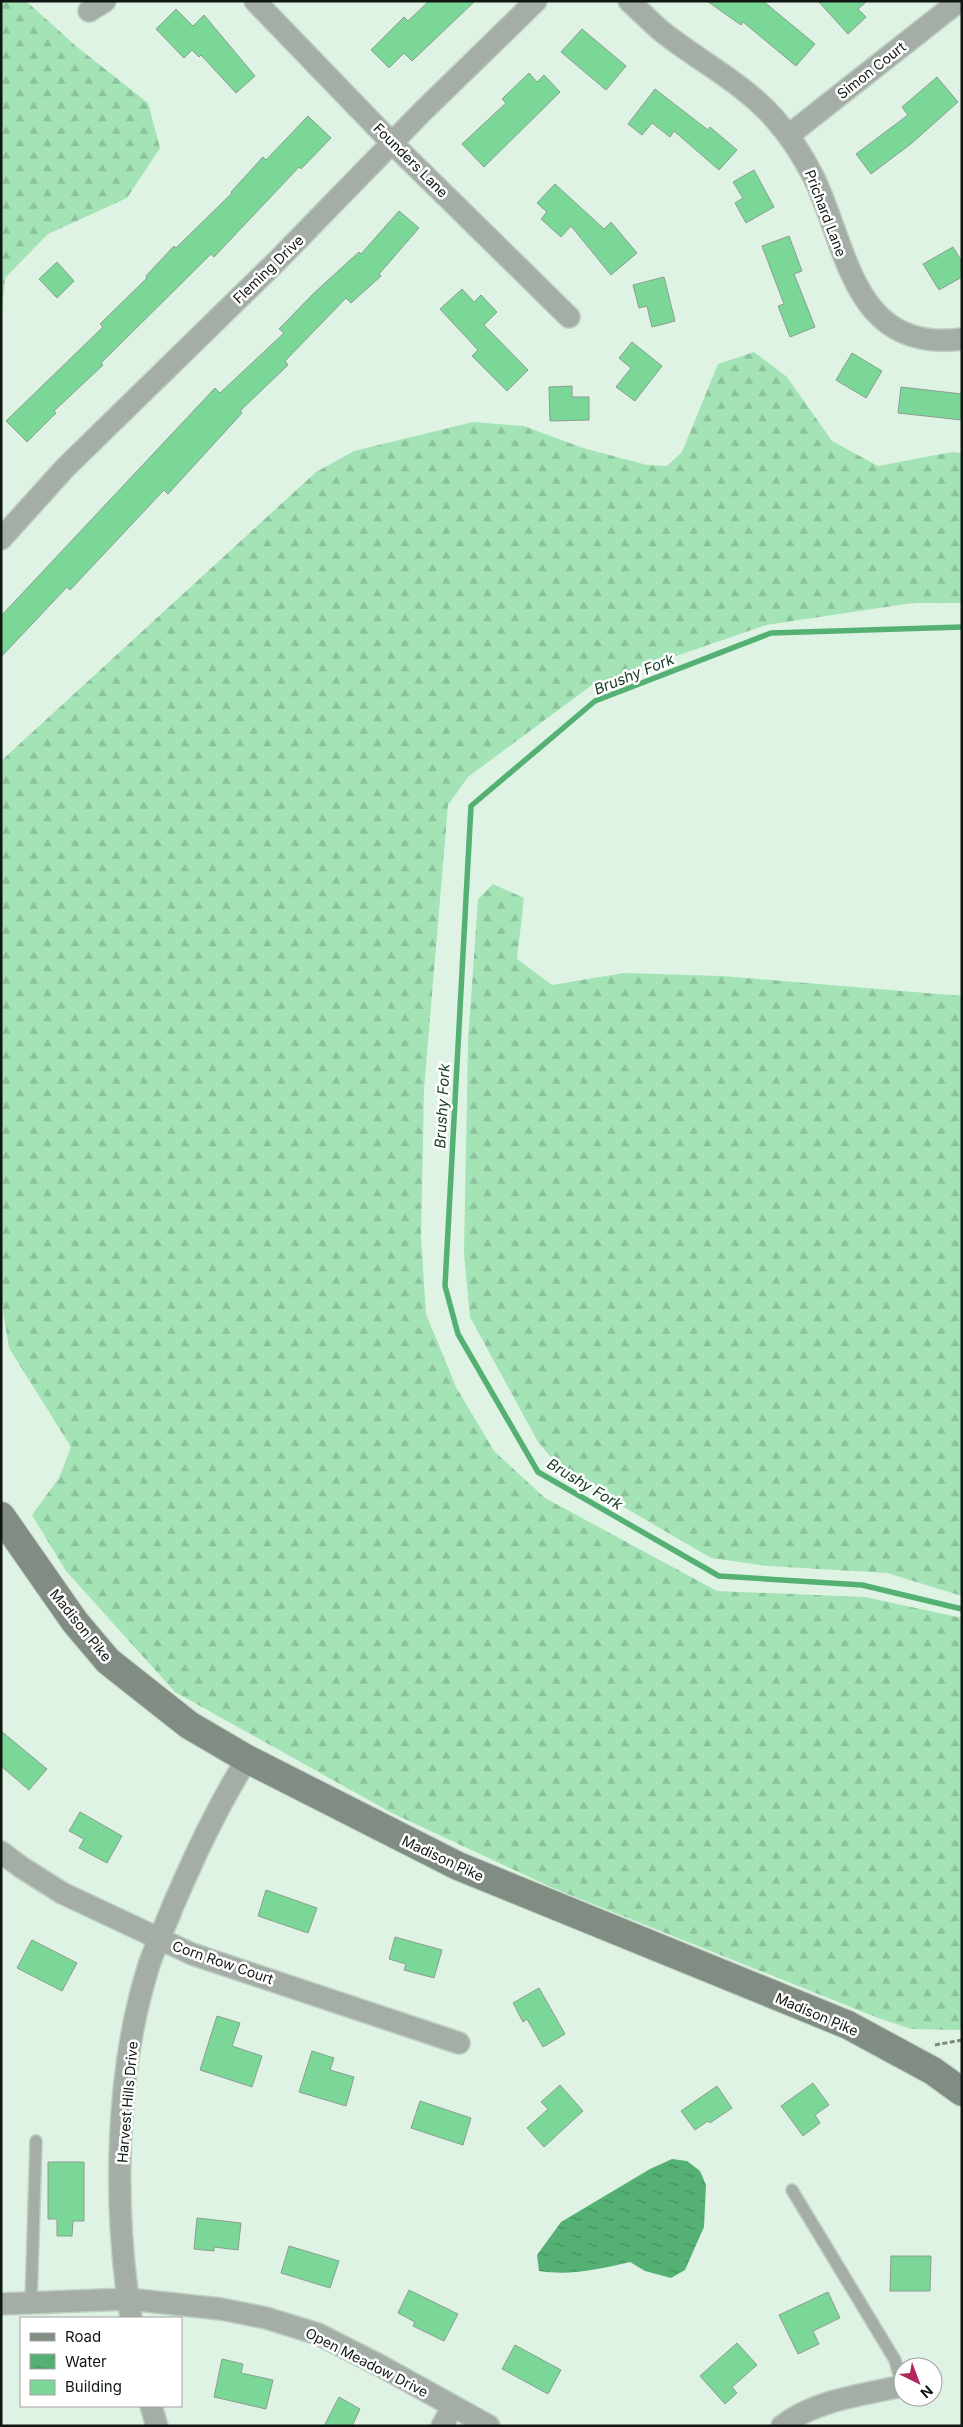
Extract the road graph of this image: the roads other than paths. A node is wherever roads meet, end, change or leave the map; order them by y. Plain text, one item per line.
1 (255, 1) edge
2 (536, 1) edge
3 (630, 1) edge
4 (954, 5) dead end
5 (788, 136) junction
6 (393, 144) junction
7 (569, 317) dead end
8 (962, 338) edge
9 (1, 539) edge
10 (1, 1516) edge
11 (247, 1759) junction
12 (1, 1852) edge
13 (159, 1940) junction
14 (459, 2043) dead end
15 (962, 2092) edge
16 (36, 2141) dead end
17 (792, 2190) dead end
18 (31, 2303) junction
19 (1, 2304) edge
20 (129, 2309) edge
21 (893, 2357) edge
22 (893, 2388) edge
23 (453, 2406) junction
24 (151, 2407) edge
25 (157, 2426) edge
26 (442, 2426) edge
27 (489, 2426) edge
28 (782, 2426) edge

1 - 6 street, Founders Lane
2 - 6 street, Fleming Drive
3 - 5 street, Prichard Lane
4 - 5 street, Simon Court
5 - 8 street, Prichard Lane
6 - 7 street, Founders Lane
6 - 9 street, Fleming Drive
10 - 11 street, Madison Pike
11 - 13 street, Harvest Hills Drive
11 - 15 street, Madison Pike
12 - 13 street, Corn Row Court
13 - 14 street, Corn Row Court
13 - 20 street, Harvest Hills Drive
16 - 18 lane
17 - 21 lane
18 - 19 street, Open Meadow Drive
18 - 20 street, Open Meadow Drive
20 - 23 street, Open Meadow Drive
22 - 28 street
23 - 26 street
23 - 27 street, Open Meadow Drive
24 - 25 street

